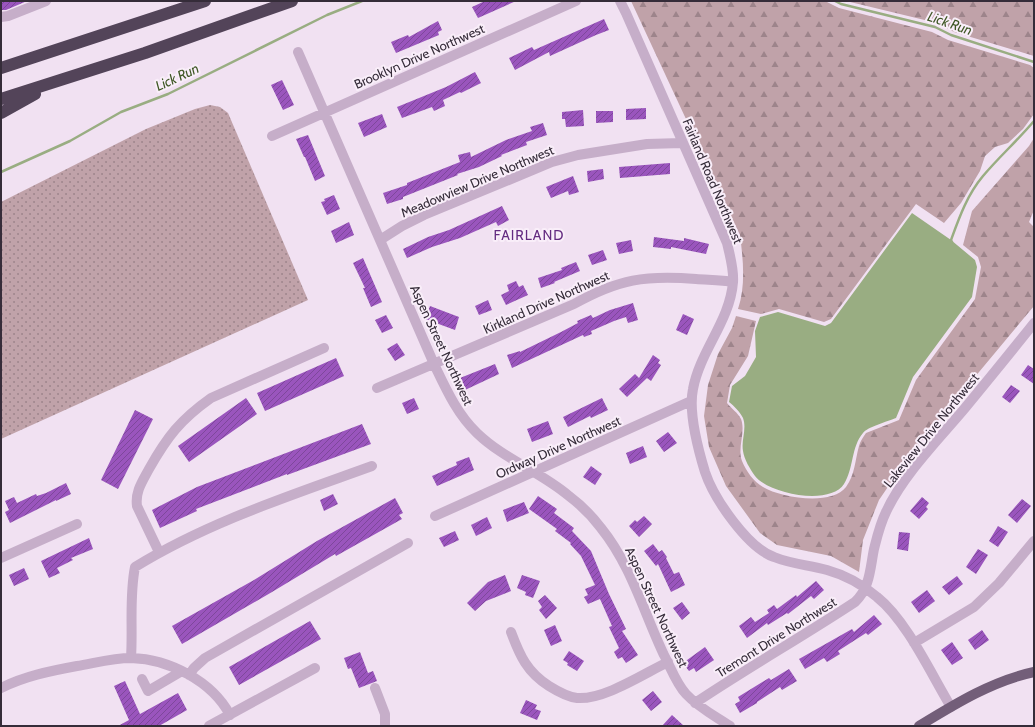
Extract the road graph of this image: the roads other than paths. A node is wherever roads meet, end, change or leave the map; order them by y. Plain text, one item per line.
1 (46, 1) edge
2 (205, 1) edge
3 (292, 1) edge
4 (576, 1) edge
5 (620, 1) edge
6 (1, 17) edge
7 (298, 52) dead end
8 (31, 58) junction
9 (1, 61) edge
10 (1, 68) edge
11 (57, 81) junction
12 (1, 100) edge
13 (324, 112) junction
14 (1, 113) edge
15 (272, 136) dead end
16 (682, 143) junction
17 (380, 240) junction
18 (733, 282) junction
19 (1033, 328) edge
20 (324, 348) dead end
21 (434, 364) junction
22 (377, 388) dead end
23 (691, 401) junction
24 (372, 466) dead end
25 (533, 472) junction
26 (435, 516) dead end
27 (77, 524) dead end
28 (1034, 540) edge
29 (408, 543) dead end
30 (159, 552) junction
31 (1, 558) edge
32 (866, 588) junction
33 (511, 632) dead end
34 (914, 643) junction
35 (131, 658) junction
36 (668, 662) junction
37 (315, 668) dead end
38 (186, 673) junction
39 (1034, 673) edge
40 (142, 680) dead end
41 (1, 688) edge
42 (375, 688) dead end
43 (695, 703) junction
44 (951, 707) junction
45 (230, 715) junction
46 (209, 726) edge
47 (385, 726) edge
48 (730, 726) edge
49 (919, 726) edge

1 - 6 street
2 - 8 highway
3 - 11 highway
4 - 13 street, Brooklyn Drive Northwest
5 - 16 street, Fairland Road Northwest
7 - 13 street, Aspen Street Northwest
8 - 9 highway
8 - 10 highway
11 - 12 highway
11 - 14 highway
13 - 15 street, Brooklyn Drive Northwest
13 - 17 street, Aspen Street Northwest
16 - 17 street, Meadowview Drive Northwest
16 - 18 street, Fairland Road Northwest
17 - 21 street, Aspen Street Northwest
18 - 21 street, Kirkland Drive Northwest
18 - 23 street, Fairland Road Northwest
19 - 32 street, Lakeview Drive Northwest
20 - 30 street
21 - 22 street, Kirkland Drive Northwest
21 - 25 street, Aspen Street Northwest
23 - 25 street, Ordway Drive Northwest
23 - 32 street, Fairland Road Northwest
24 - 30 street
25 - 26 street, Ordway Drive Northwest
25 - 36 street, Aspen Street Northwest
27 - 31 street
28 - 34 street
29 - 38 street
30 - 35 street
32 - 34 street, Fairland Road Northwest
32 - 43 street, Tremont Drive Northwest
33 - 36 street
34 - 44 street, Fairland Road Northwest
35 - 38 street
35 - 41 street
36 - 43 street, Aspen Street Northwest
37 - 45 street
38 - 40 street
38 - 45 street
39 - 44 main road
42 - 47 street
43 - 48 street, Aspen Street Northwest
44 - 49 main road
45 - 46 street

